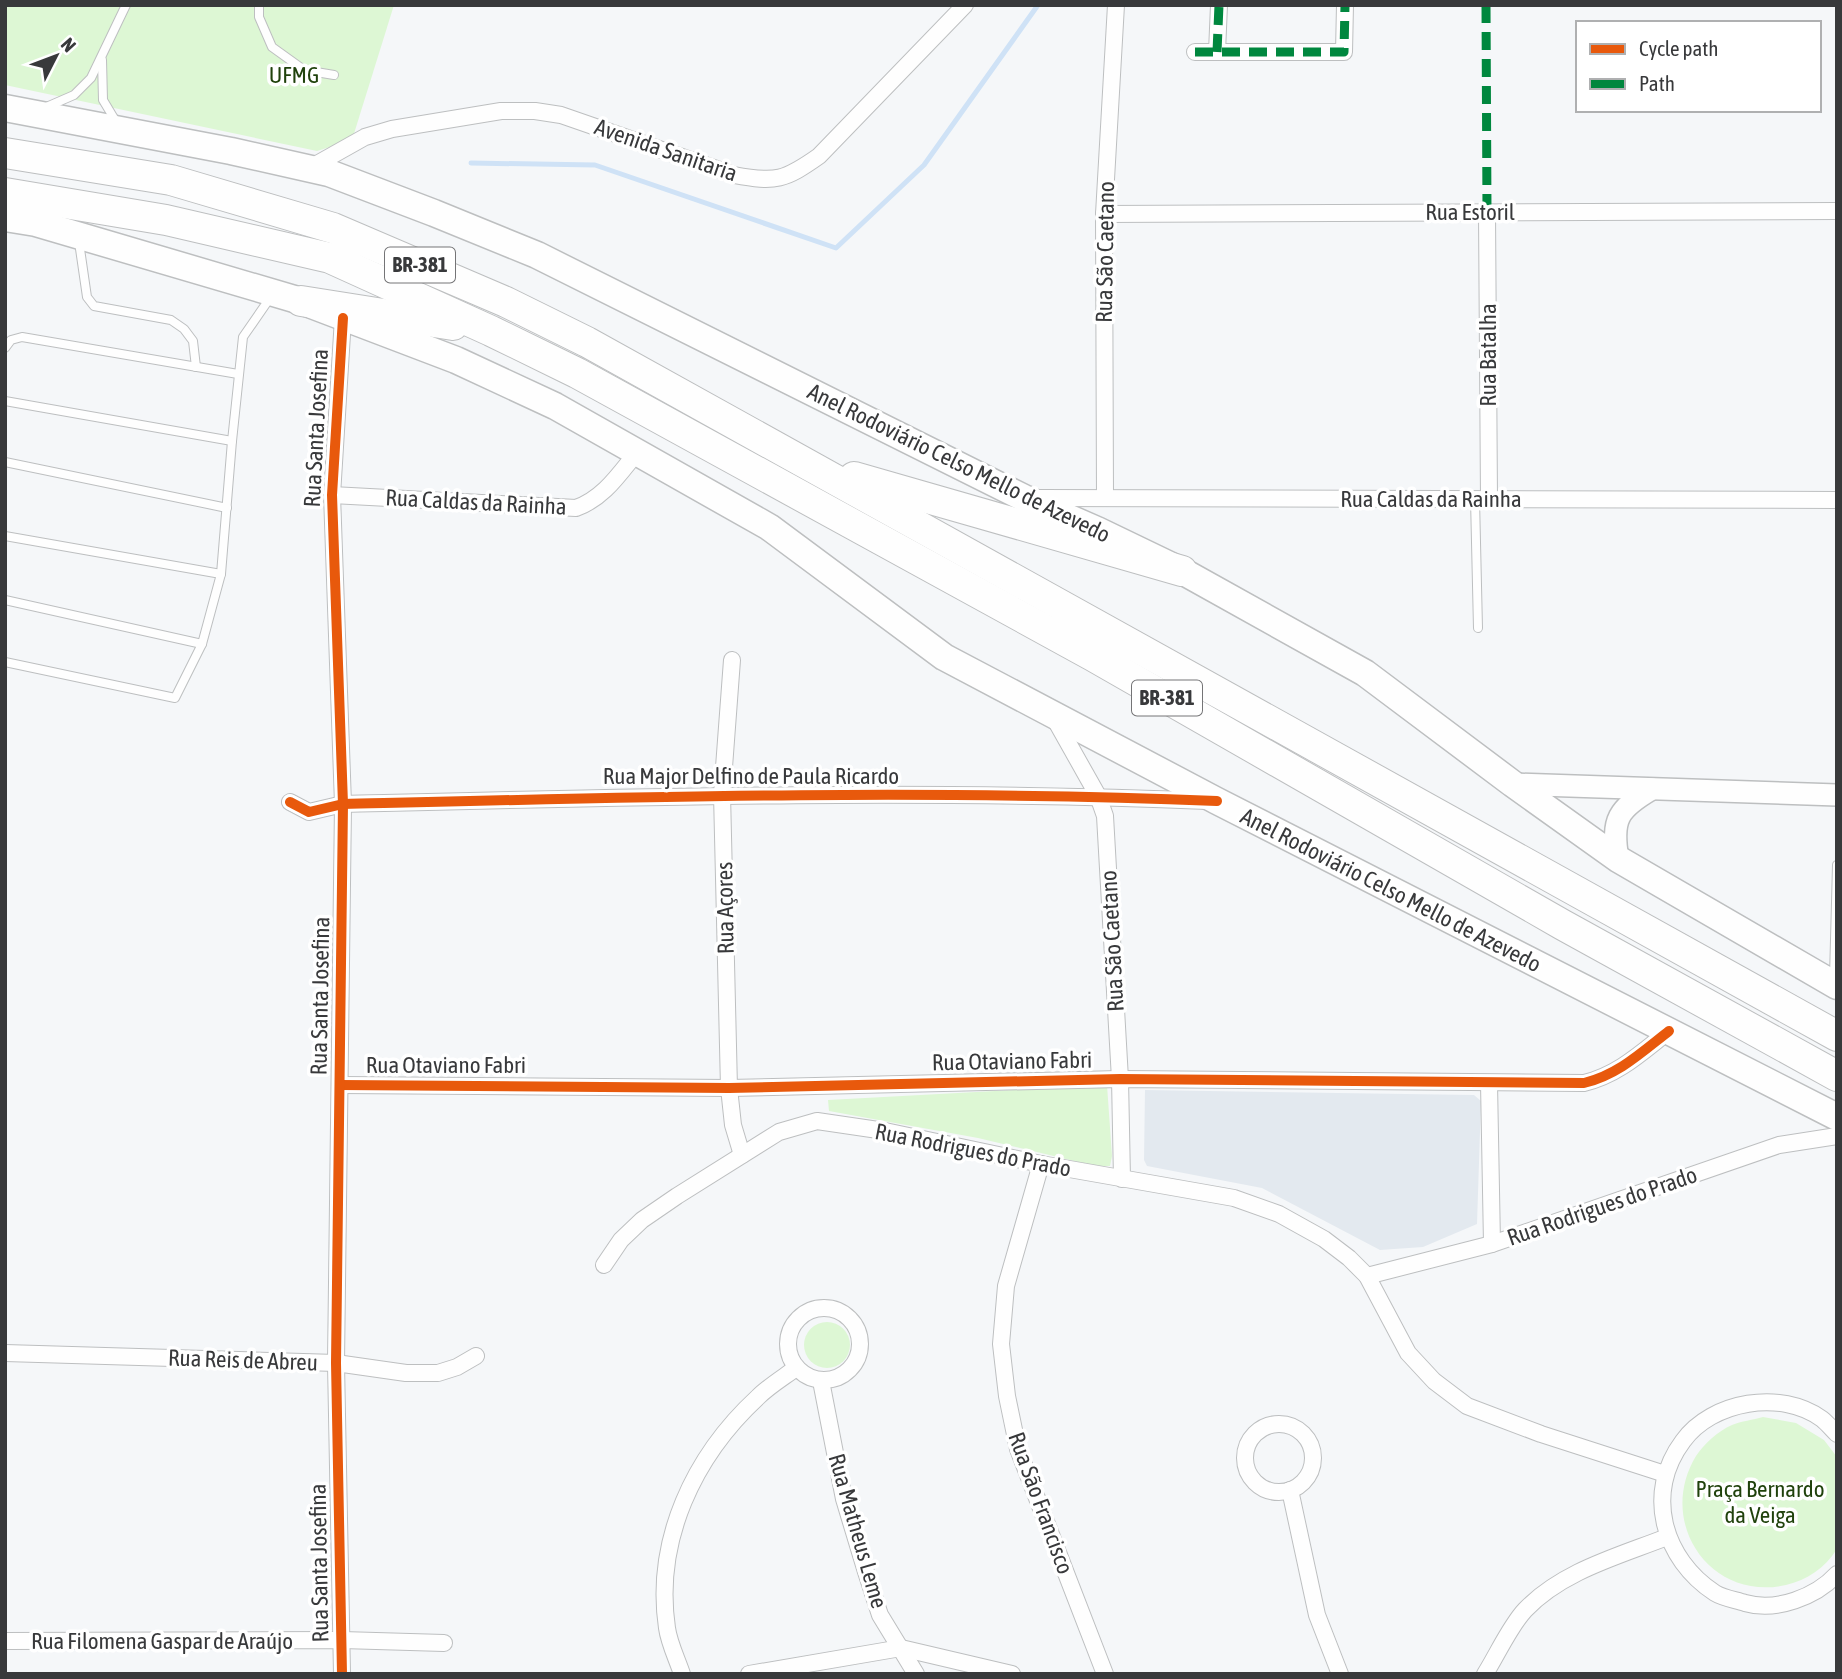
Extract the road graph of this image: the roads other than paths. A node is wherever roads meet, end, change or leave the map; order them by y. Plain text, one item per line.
1 (126, 5) edge
2 (258, 5) edge
3 (965, 5) edge
4 (1116, 5) edge
5 (1219, 5) edge
6 (1345, 5) edge
7 (1195, 52) dead end
8 (1217, 52) junction
9 (102, 59) junction
10 (334, 75) dead end
11 (5, 108) edge
12 (33, 113) junction
13 (125, 130) junction
14 (5, 153) edge
15 (308, 169) junction
16 (5, 193) edge
17 (1837, 211) edge
18 (1487, 212) junction
19 (1104, 214) junction
20 (5, 218) edge
21 (78, 236) junction
22 (287, 297) junction
23 (343, 318) junction
24 (491, 331) junction
25 (5, 348) edge
26 (197, 367) junction
27 (238, 374) junction
28 (5, 401) edge
29 (232, 441) junction
30 (638, 451) junction
31 (5, 462) edge
32 (803, 463) junction
33 (332, 495) junction
34 (1024, 498) junction
35 (1105, 498) junction
36 (1482, 499) junction
37 (1837, 500) edge
38 (227, 508) junction
39 (5, 536) edge
40 (1182, 571) junction
41 (220, 574) junction
42 (5, 600) edge
43 (1478, 628) dead end
44 (202, 644) junction
45 (732, 660) dead end
46 (5, 663) edge
47 (1053, 716) junction
48 (1513, 784) junction
49 (1652, 789) junction
50 (722, 794) junction
51 (1837, 795) edge
52 (1098, 796) junction
53 (1217, 801) junction
54 (289, 802) dead end
55 (343, 804) junction
56 (1618, 859) junction
57 (1837, 865) edge
58 (1835, 985) edge
59 (1669, 1031) junction
60 (1837, 1036) edge
61 (1837, 1076) edge
62 (1120, 1079) junction
63 (1489, 1083) junction
64 (340, 1085) junction
65 (729, 1088) junction
66 (1837, 1118) edge
67 (1837, 1136) edge
68 (742, 1156) junction
69 (1041, 1164) junction
70 (1122, 1179) junction
71 (1492, 1244) junction
72 (604, 1265) dead end
73 (1367, 1276) junction
74 (5, 1353) edge
75 (477, 1356) dead end
76 (336, 1363) junction
77 (796, 1368) junction
78 (821, 1381) junction
79 (1837, 1434) edge
80 (1665, 1474) junction
81 (1290, 1490) junction
82 (1667, 1537) junction
83 (1837, 1574) edge
84 (342, 1640) junction
85 (5, 1641) edge
86 (444, 1643) dead end
87 (901, 1648) junction
88 (342, 1674) edge
89 (682, 1674) edge
90 (749, 1674) edge
91 (916, 1674) edge
92 (1012, 1674) edge
93 (1105, 1674) edge
94 (1339, 1674) edge
95 (1485, 1674) edge

1 - 9 lane
2 - 10 lane
3 - 15 street, Avenida Sanitaria
4 - 19 street, Rua São Caetano
5 - 8 street
6 - 8 street
7 - 8 street
9 - 12 lane
9 - 13 lane
11 - 12 main road, Anel Rodoviário Celso Mello de Azevedo
12 - 13 main road, Anel Rodoviário Celso Mello de Azevedo
13 - 15 main road, Anel Rodoviário Celso Mello de Azevedo
14 - 32 highway, BR-381
15 - 34 main road, Anel Rodoviário Celso Mello de Azevedo
16 - 24 highway, Anel Rodoviário Celso Mello de Azevedo / BR-381
17 - 18 street, Rua Estoril
18 - 19 street, Rua Estoril
18 - 36 street, Rua Batalha
19 - 35 street, Rua São Caetano
20 - 21 main road, Anel Rodoviário Celso Mello de Azevedo
21 - 22 main road, Anel Rodoviário Celso Mello de Azevedo
21 - 26 lane
22 - 23 main road, Anel Rodoviário Celso Mello de Azevedo
22 - 24 highway
22 - 27 lane
23 - 30 main road, Anel Rodoviário Celso Mello de Azevedo
23 - 33 street, Rua Santa Josefina
24 - 61 highway, Anel Rodoviário Celso Mello de Azevedo / BR-381
25 - 26 lane
26 - 27 lane
27 - 29 lane
28 - 29 lane
29 - 38 lane
30 - 33 street, Rua Caldas da Rainha
30 - 47 main road, Anel Rodoviário Celso Mello de Azevedo
31 - 38 lane
32 - 40 highway
32 - 60 highway, BR-381
33 - 55 street, Rua Santa Josefina
34 - 35 street, Rua Caldas da Rainha
34 - 40 main road, Anel Rodoviário Celso Mello de Azevedo
35 - 36 street, Rua Caldas da Rainha
36 - 37 street, Rua Caldas da Rainha
36 - 43 lane
38 - 41 lane
39 - 41 lane
40 - 48 main road, Anel Rodoviário Celso Mello de Azevedo
41 - 44 lane
42 - 44 lane
44 - 46 lane
45 - 50 street, Rua Açores
47 - 52 street, Rua São Caetano
47 - 53 main road, Anel Rodoviário Celso Mello de Azevedo
48 - 49 street
48 - 56 main road, Anel Rodoviário Celso Mello de Azevedo
49 - 51 street
49 - 56 street
50 - 52 street, Rua Major Delfino de Paula Ricardo
50 - 55 street, Rua Major Delfino de Paula Ricardo
50 - 65 street, Rua Açores
52 - 53 street, Rua Major Delfino de Paula Ricardo
52 - 62 street, Rua São Caetano
53 - 59 main road, Anel Rodoviário Celso Mello de Azevedo
54 - 55 street, Rua Major Delfino de Paula Ricardo
55 - 64 street, Rua Santa Josefina
56 - 58 main road, Anel Rodoviário Celso Mello de Azevedo
57 - 58 lane
59 - 63 street, Rua Otaviano Fabri
59 - 66 main road, Anel Rodoviário Celso Mello de Azevedo
62 - 63 street, Rua Otaviano Fabri
62 - 65 street, Rua Otaviano Fabri
62 - 70 street, Rua São Caetano
63 - 71 street
64 - 65 street, Rua Otaviano Fabri
64 - 76 street, Rua Santa Josefina
65 - 68 street, Rua Açores
67 - 71 street, Rua Rodrigues do Prado
68 - 69 street, Rua Rodrigues do Prado
68 - 72 street, Rua Rodrigues do Prado
69 - 70 street, Rua Rodrigues do Prado
69 - 93 street, Rua São Francisco
70 - 73 street, Rua Rodrigues do Prado
71 - 73 street, Rua Rodrigues do Prado
73 - 80 street, Rua Rodrigues do Prado
74 - 76 street, Rua Reis de Abreu
75 - 76 street, Rua Reis de Abreu
76 - 84 street, Rua Santa Josefina
77 - 78 street
77 - 78 street
77 - 89 street
78 - 87 street, Rua Matheus Leme
79 - 80 street
80 - 82 street
81 - 81 street
81 - 94 street
82 - 83 street
82 - 95 street
84 - 85 street, Rua Filomena Gaspar de Araújo
84 - 86 street, Rua Filomena Gaspar de Araújo
84 - 88 street, Rua Santa Josefina
87 - 90 street
87 - 91 street, Rua Matheus Leme
87 - 92 street

